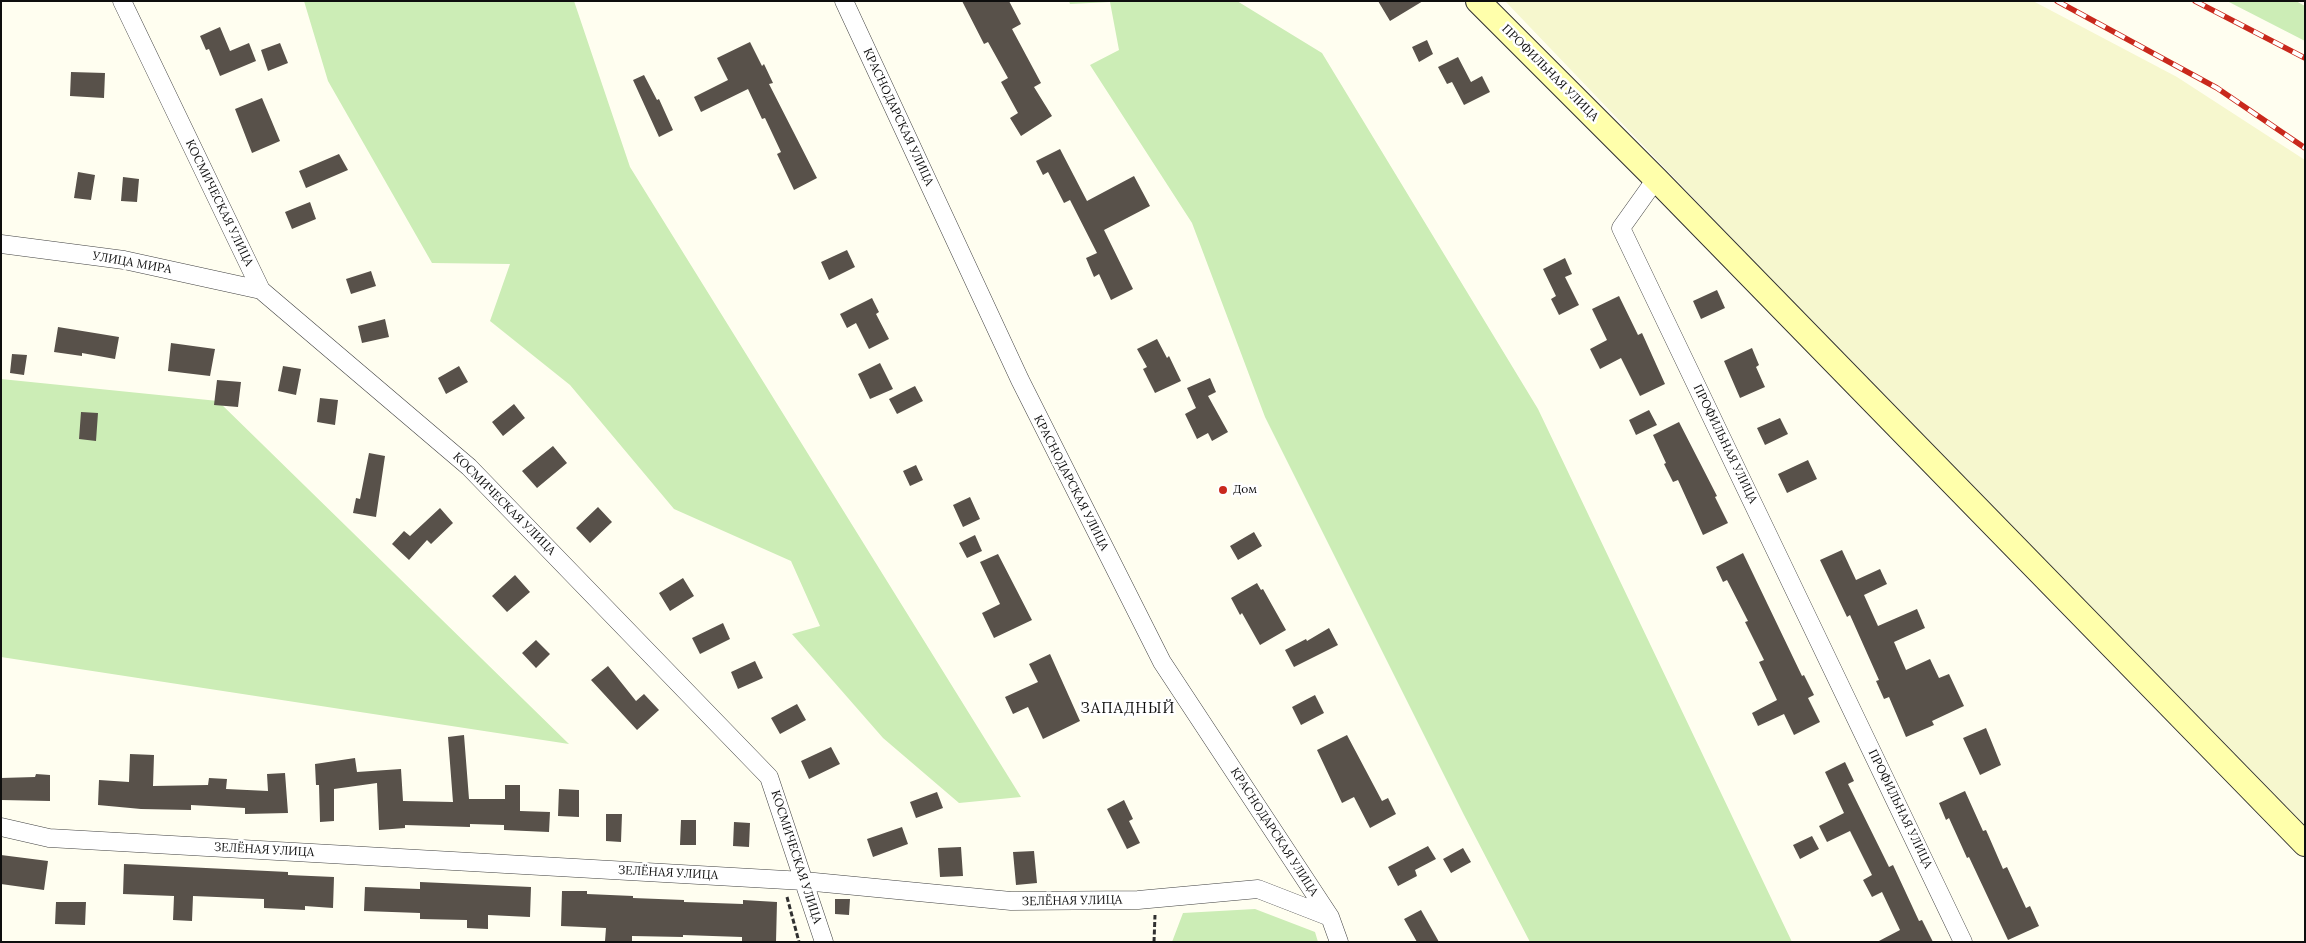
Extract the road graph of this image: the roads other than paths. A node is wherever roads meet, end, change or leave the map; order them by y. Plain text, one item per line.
1 (122, 1) edge
2 (844, 1) edge
3 (1478, 1) edge
4 (1656, 179) junction
5 (1, 244) edge
6 (261, 290) junction
7 (1, 827) edge
8 (2305, 844) edge
9 (804, 881) junction
10 (1330, 917) junction
11 (824, 942) edge
12 (1339, 942) edge
13 (1963, 942) edge

1 - 6 street, КОСМИЧЕСКАЯ УЛИЦА
2 - 10 street, КРАСНОДАРСКАЯ УЛИЦА
3 - 4 main road, ПРОФИЛЬНАЯ УЛИЦА
4 - 8 main road
4 - 13 street, ПРОФИЛЬНАЯ УЛИЦА
5 - 6 street, УЛИЦА МИРА
6 - 9 street, КОСМИЧЕСКАЯ УЛИЦА
7 - 9 street, ЗЕЛЁНАЯ УЛИЦА
9 - 10 street, ЗЕЛЁНАЯ УЛИЦА
9 - 11 street, КОСМИЧЕСКАЯ УЛИЦА
10 - 12 street, КРАСНОДАРСКАЯ УЛИЦА

